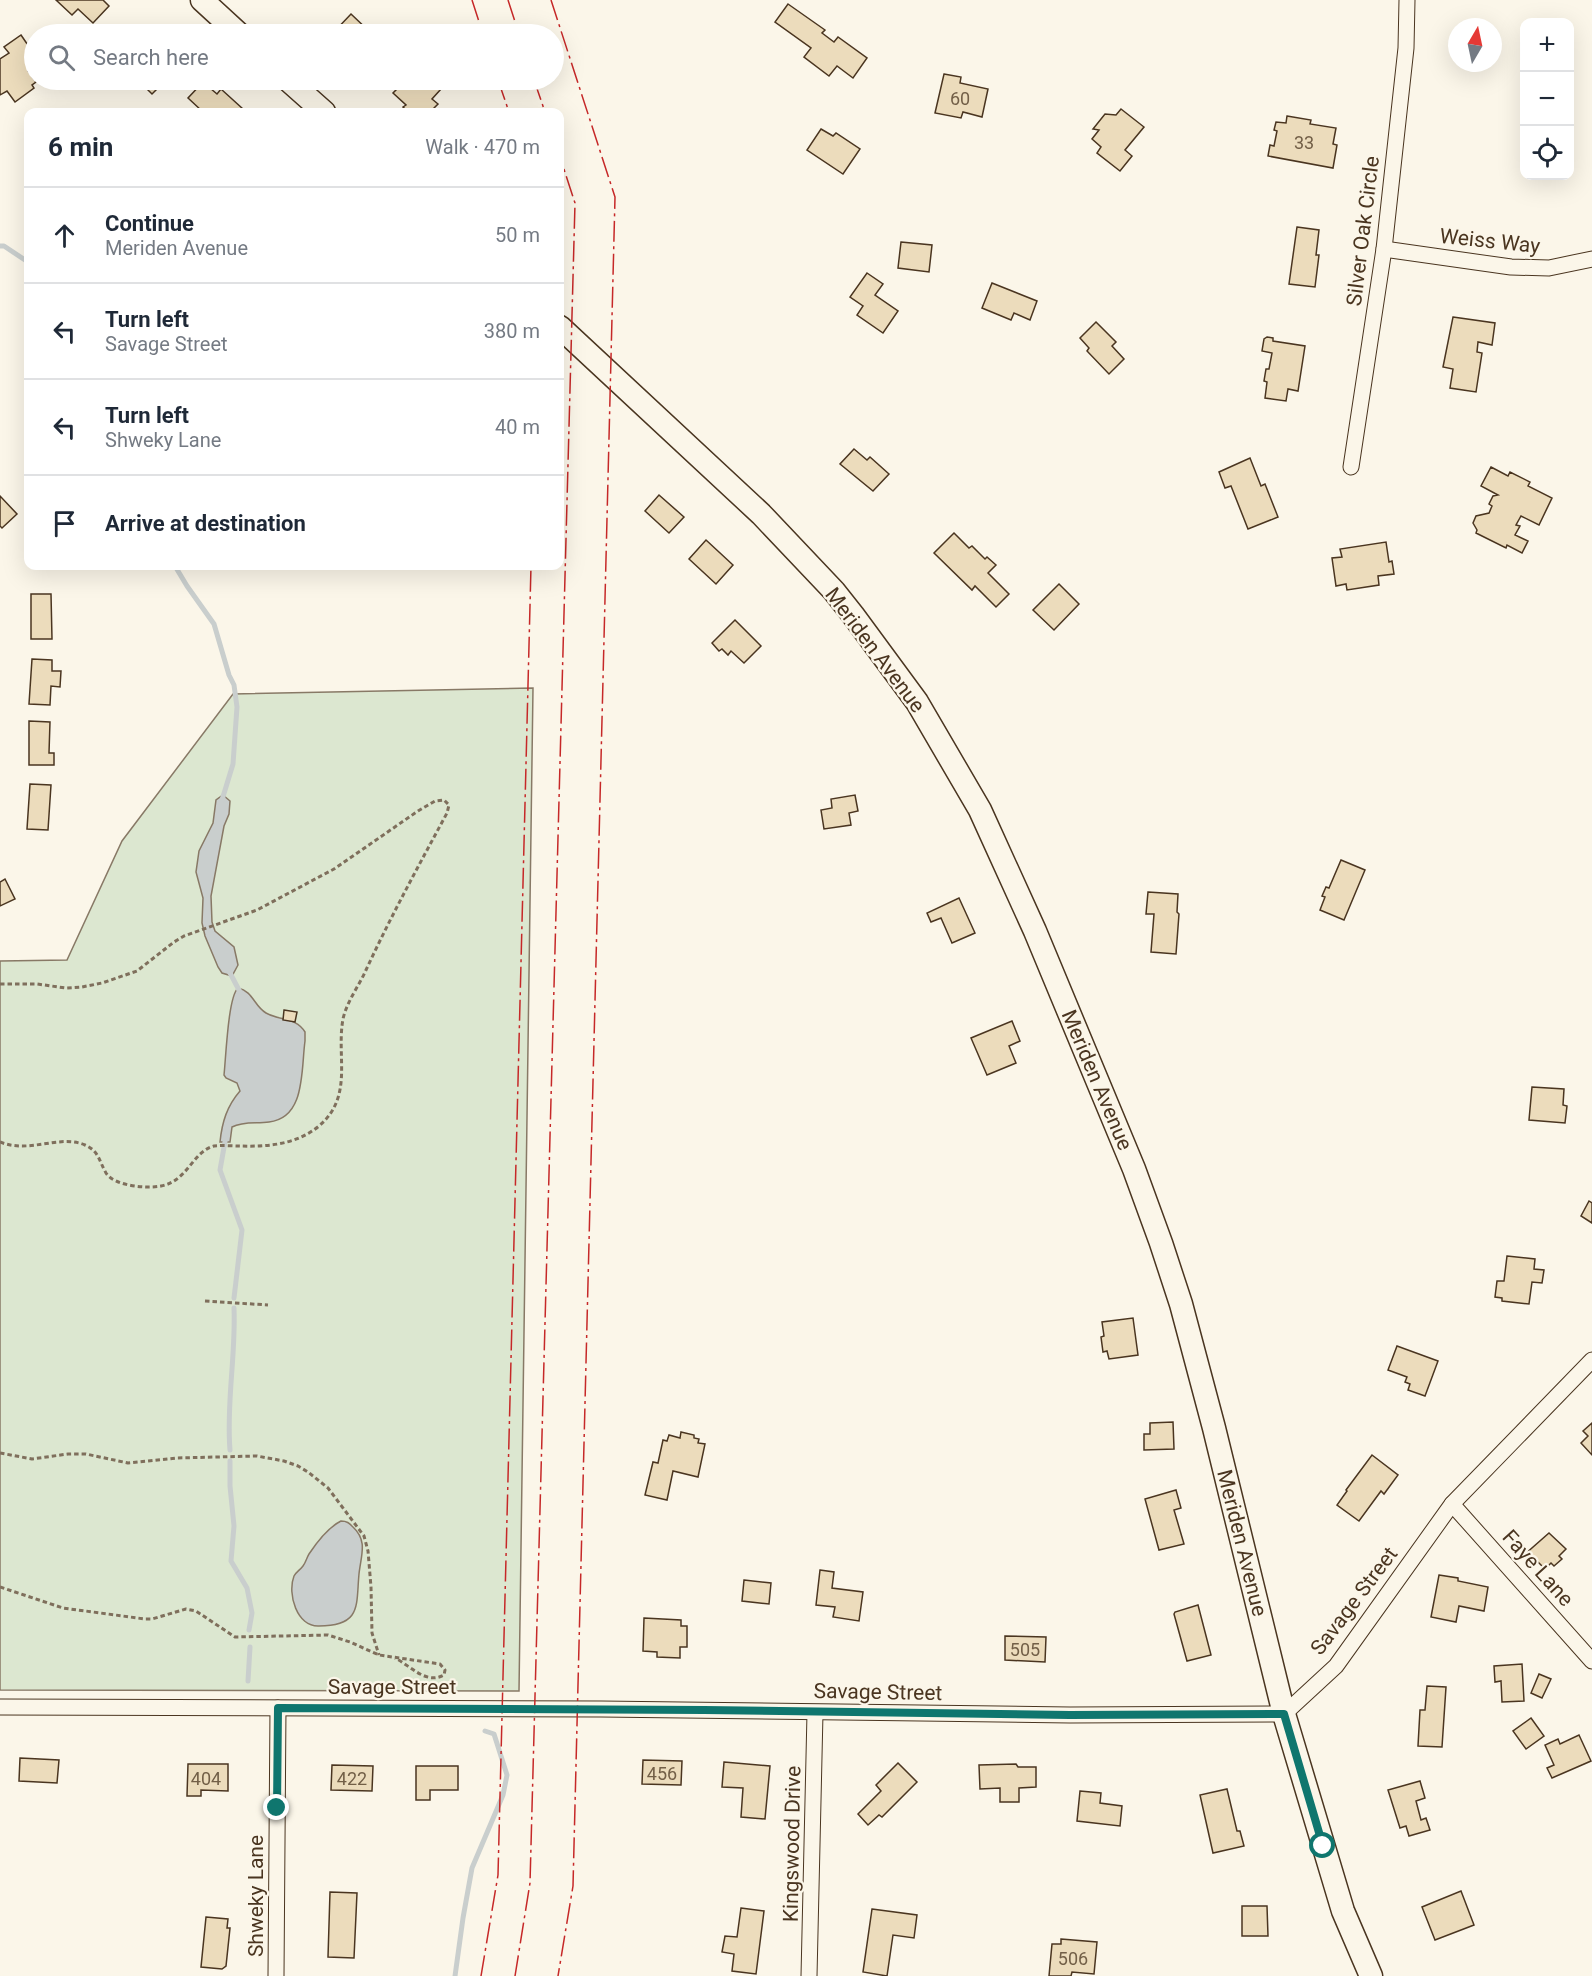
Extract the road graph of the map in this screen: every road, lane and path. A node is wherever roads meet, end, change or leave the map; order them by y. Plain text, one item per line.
1 (202, 0) edge
2 (1407, 0) edge
3 (229, 24) edge
4 (299, 90) edge
5 (320, 108) edge
6 (1384, 249) junction
7 (1592, 259) edge
8 (564, 331) edge
9 (1351, 466) dead end
10 (0, 984) edge
11 (0, 1143) edge
12 (205, 1301) dead end
13 (268, 1305) dead end
14 (1592, 1360) edge
15 (0, 1453) edge
16 (1452, 1504) junction
17 (0, 1587) edge
18 (379, 1655) junction
19 (395, 1658) junction
20 (1592, 1661) edge
21 (0, 1707) edge
22 (278, 1708) junction
23 (815, 1713) junction
24 (1284, 1714) junction
25 (276, 1976) edge
26 (809, 1976) edge
27 (1371, 1976) edge

1 - 3 main road
2 - 6 street, Silver Oak Circle
4 - 5 main road
6 - 7 street, Weiss Way
6 - 9 street, Silver Oak Circle
8 - 24 main road, Meriden Avenue
10 - 11 path
12 - 13 path
14 - 16 street, Savage Street
15 - 18 path
16 - 20 street, Faye Lane
16 - 24 street, Savage Street
17 - 18 path
18 - 19 path
19 - 19 path
21 - 22 street, Savage Street
22 - 23 street, Savage Street
22 - 25 street, Shweky Lane
23 - 24 street, Savage Street
23 - 26 street, Kingswood Drive
24 - 27 main road, Meriden Avenue

